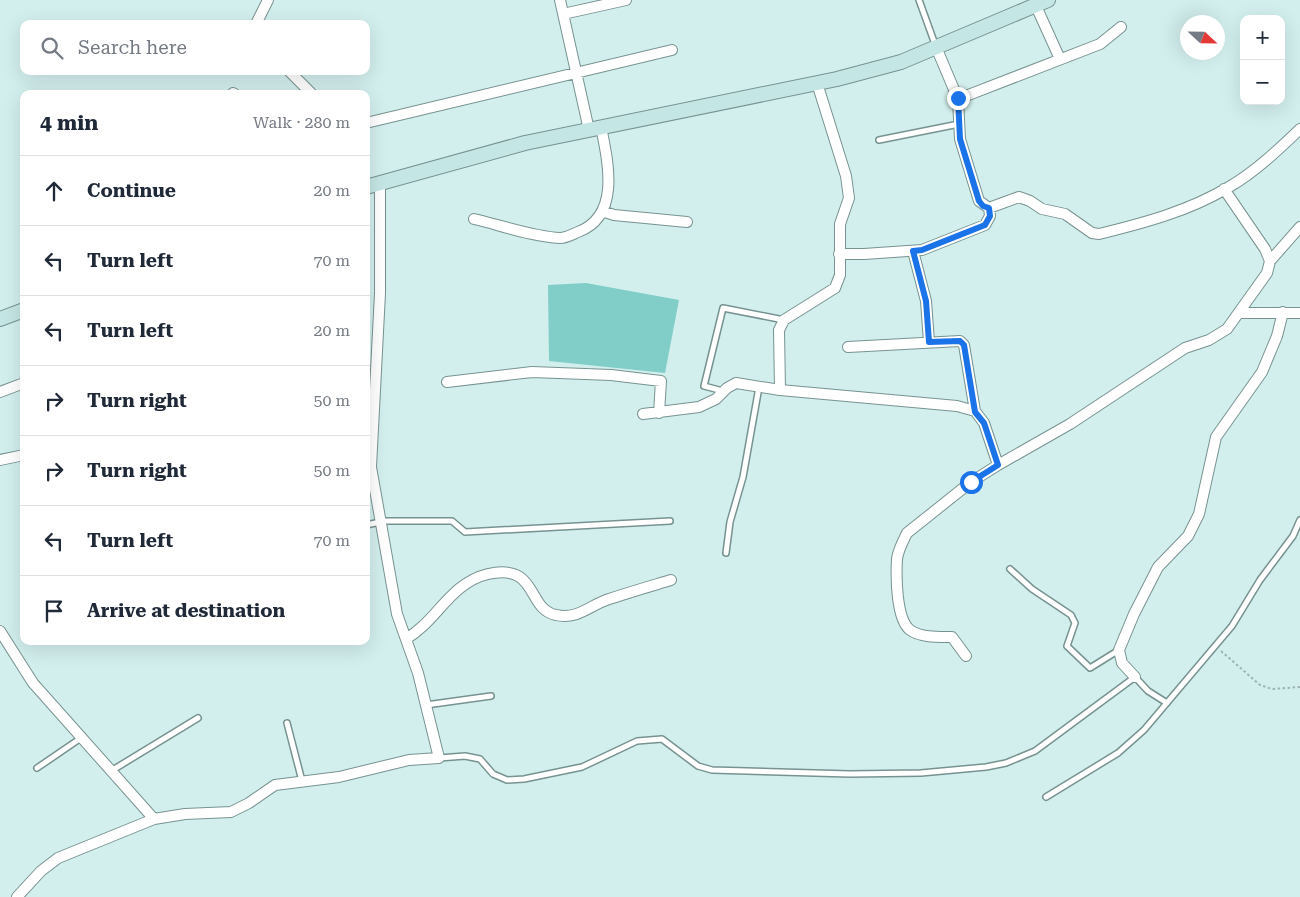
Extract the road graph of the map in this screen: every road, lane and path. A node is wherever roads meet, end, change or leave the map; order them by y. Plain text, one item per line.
1 (268, 0) edge
2 (560, 0) edge
3 (626, 0) edge
4 (919, 0) edge
5 (1042, 3) edge
6 (563, 14) junction
7 (258, 20) edge
8 (1121, 27) dead end
9 (936, 48) junction
10 (672, 50) dead end
11 (1060, 59) junction
12 (575, 73) junction
13 (293, 75) edge
14 (817, 83) junction
15 (308, 90) edge
16 (958, 98) junction
17 (370, 122) edge
18 (960, 123) junction
19 (595, 128) junction
20 (1300, 128) edge
21 (879, 140) dead end
22 (370, 185) edge
23 (1224, 189) junction
24 (989, 208) junction
25 (602, 211) junction
26 (474, 219) dead end
27 (688, 222) dead end
28 (1300, 227) edge
29 (913, 251) junction
30 (839, 254) junction
31 (1270, 261) junction
32 (20, 312) edge
33 (1283, 312) junction
34 (1240, 313) junction
35 (1300, 313) edge
36 (0, 319) edge
37 (784, 320) junction
38 (929, 342) junction
39 (848, 347) dead end
40 (447, 382) dead end
41 (20, 384) edge
42 (760, 387) junction
43 (780, 390) junction
44 (724, 391) junction
45 (0, 392) edge
46 (975, 412) junction
47 (659, 413) junction
48 (643, 414) dead end
49 (370, 448) edge
50 (20, 456) edge
51 (0, 460) edge
52 (998, 465) junction
53 (370, 469) edge
54 (670, 521) dead end
55 (380, 522) junction
56 (1300, 522) edge
57 (370, 524) edge
58 (726, 553) dead end
59 (1010, 569) dead end
60 (671, 580) dead end
61 (0, 631) edge
62 (406, 639) junction
63 (1215, 646) junction
64 (1119, 650) junction
65 (966, 656) dead end
66 (1135, 678) junction
67 (1300, 687) edge
68 (492, 696) dead end
69 (1168, 703) junction
70 (426, 705) junction
71 (198, 718) dead end
72 (287, 723) dead end
73 (82, 738) junction
74 (439, 758) junction
75 (37, 768) dead end
76 (112, 771) junction
77 (302, 781) junction
78 (1046, 797) dead end
79 (154, 820) junction
80 (17, 897) edge

1 - 7 street
2 - 6 street
3 - 6 street
4 - 9 lane
5 - 9 street
5 - 11 street
6 - 12 street
8 - 11 street
9 - 14 street
9 - 16 street
10 - 12 street
11 - 16 street
12 - 17 street
12 - 19 street
13 - 15 street
14 - 19 street
14 - 30 street
16 - 18 street
18 - 21 lane
18 - 24 street
19 - 22 street
19 - 25 street
20 - 23 street
22 - 49 street
23 - 24 street
23 - 31 street
24 - 29 street
25 - 26 street
25 - 27 street
28 - 31 street
29 - 30 street
29 - 38 street
30 - 37 street
31 - 34 street
32 - 36 street
33 - 34 street
33 - 35 street
33 - 64 street
34 - 52 street
37 - 43 street
37 - 44 lane
38 - 39 street
38 - 46 street
40 - 47 street
41 - 45 street
42 - 43 street
42 - 44 street
42 - 58 lane
43 - 46 street
44 - 47 street
46 - 52 street
47 - 48 street
50 - 51 street
52 - 65 street
53 - 55 street
54 - 55 lane
55 - 57 lane
55 - 62 street
56 - 63 lane
59 - 64 lane
60 - 62 street
61 - 73 street
62 - 70 street
63 - 67 path
63 - 69 lane
64 - 66 street
66 - 69 lane
66 - 74 lane
68 - 70 lane
69 - 78 lane
70 - 74 street
71 - 76 lane
72 - 77 lane
73 - 75 lane
73 - 76 street
74 - 77 street
76 - 79 street
77 - 79 street
79 - 80 street

